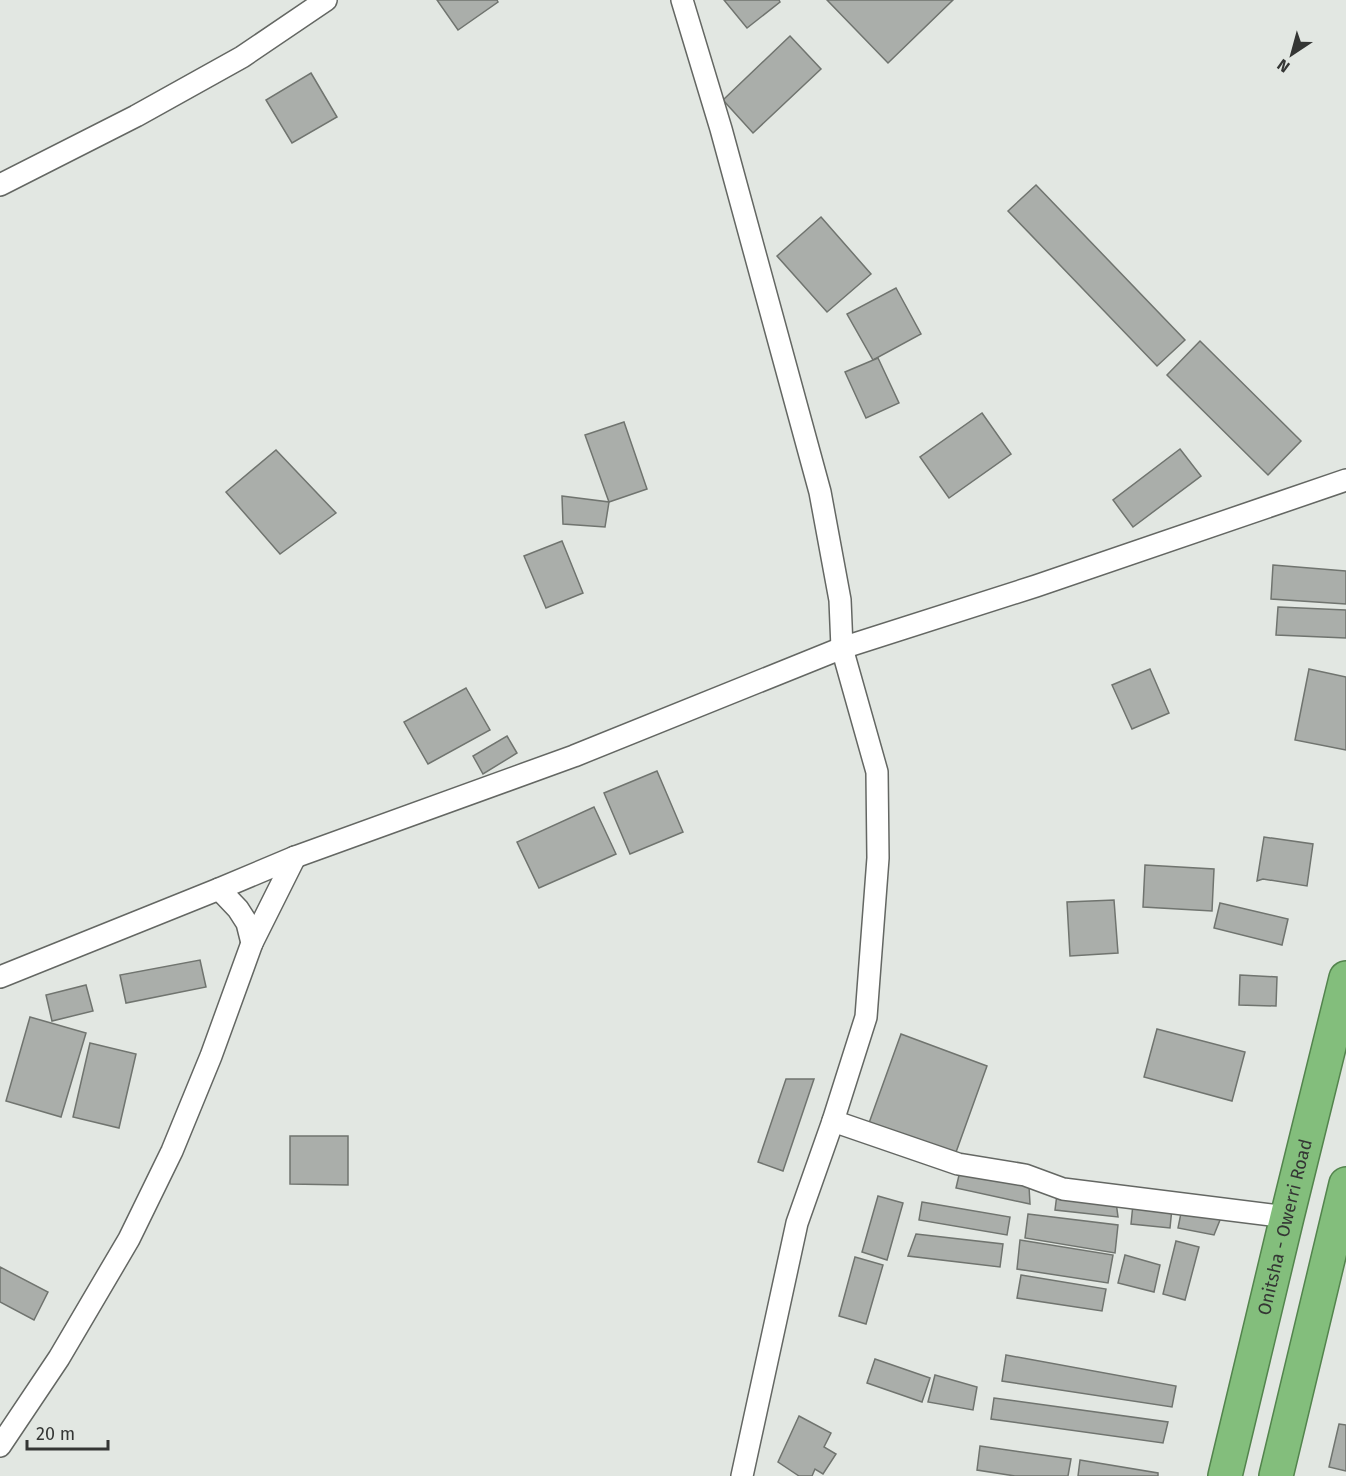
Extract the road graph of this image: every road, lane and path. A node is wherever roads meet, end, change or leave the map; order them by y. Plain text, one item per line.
1 (326, 0) edge
2 (682, 0) edge
3 (0, 185) edge
4 (1346, 480) edge
5 (842, 648) junction
6 (295, 856) junction
7 (219, 889) junction
8 (252, 943) junction
9 (0, 977) edge
10 (1346, 978) edge
11 (833, 1121) junction
12 (1346, 1184) edge
13 (1287, 1217) junction
14 (0, 1446) edge
15 (742, 1476) edge
16 (1225, 1476) edge
17 (1276, 1476) edge

1 - 3 street
2 - 5 street
4 - 5 street
5 - 6 street
5 - 11 street
6 - 7 street
6 - 8 street
7 - 8 street
7 - 9 street
8 - 14 street
10 - 13 highway, Onitsha - Owerri Road
11 - 13 street
11 - 15 street
12 - 17 highway
13 - 16 highway, Onitsha - Owerri Road

